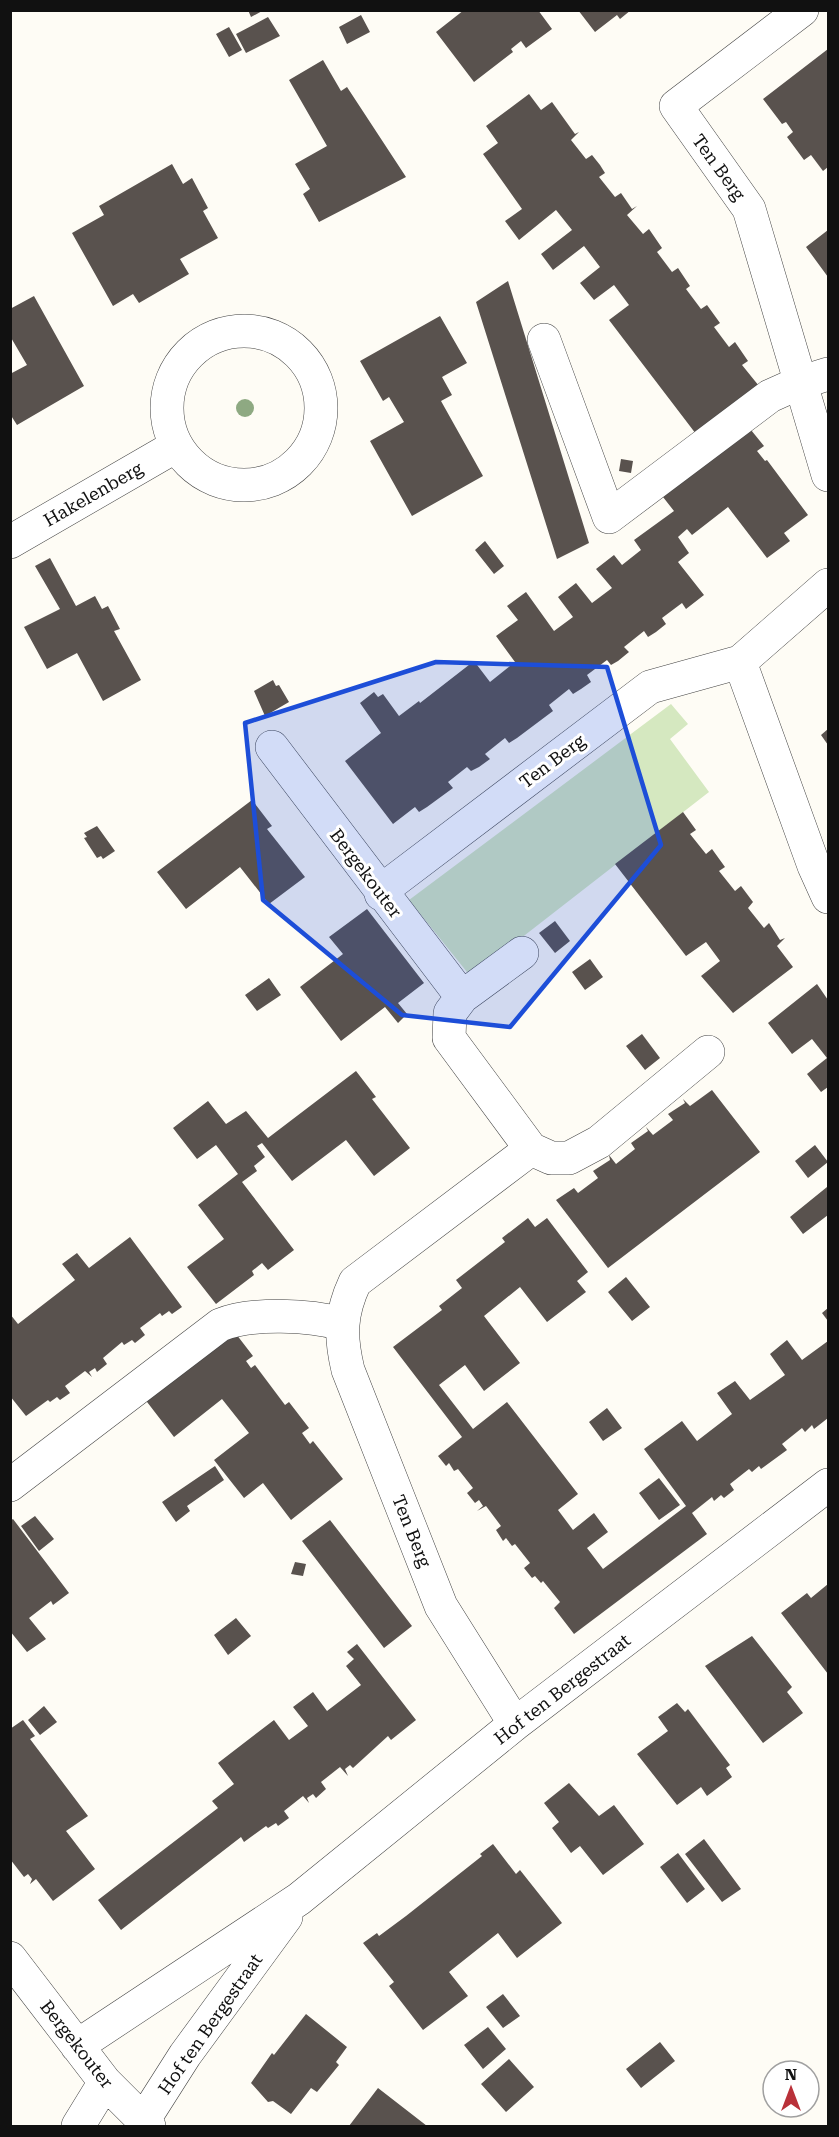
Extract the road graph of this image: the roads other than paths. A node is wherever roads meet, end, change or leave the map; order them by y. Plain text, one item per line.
1 (802, 10) edge
2 (544, 340) dead end
3 (814, 378) edge
4 (176, 446) junction
5 (828, 475) edge
6 (10, 542) edge
7 (828, 585) edge
8 (740, 662) junction
9 (272, 747) dead end
10 (381, 894) junction
11 (828, 897) edge
12 (522, 953) dead end
13 (462, 997) junction
14 (708, 1052) dead end
15 (531, 1149) junction
16 (342, 1324) junction
17 (10, 1485) edge
18 (828, 1485) edge
19 (515, 1724) junction
20 (299, 1899) junction
21 (10, 1958) edge
22 (77, 2046) junction
23 (105, 2082) junction
24 (146, 2124) edge
25 (78, 2127) edge

1 - 3 street, Ten Berg
2 - 3 street
3 - 5 street, Ten Berg
4 - 4 street
4 - 6 street, Hakelenberg
7 - 8 street, Ten Berg
8 - 10 street, Ten Berg
8 - 11 street
9 - 10 street, Bergekouter
10 - 13 street, Bergekouter
12 - 13 street
13 - 15 street
14 - 15 street
15 - 16 street, Ten Berg
16 - 17 street
16 - 19 street, Ten Berg
18 - 19 street, Hof ten Bergestraat
19 - 20 street, Hof ten Bergestraat
20 - 22 street, Hof ten Bergestraat
20 - 24 street, Hof ten Bergestraat
21 - 22 street, Bergekouter
22 - 23 street, Bergekouter
23 - 24 street, Bergekouter
23 - 25 street

